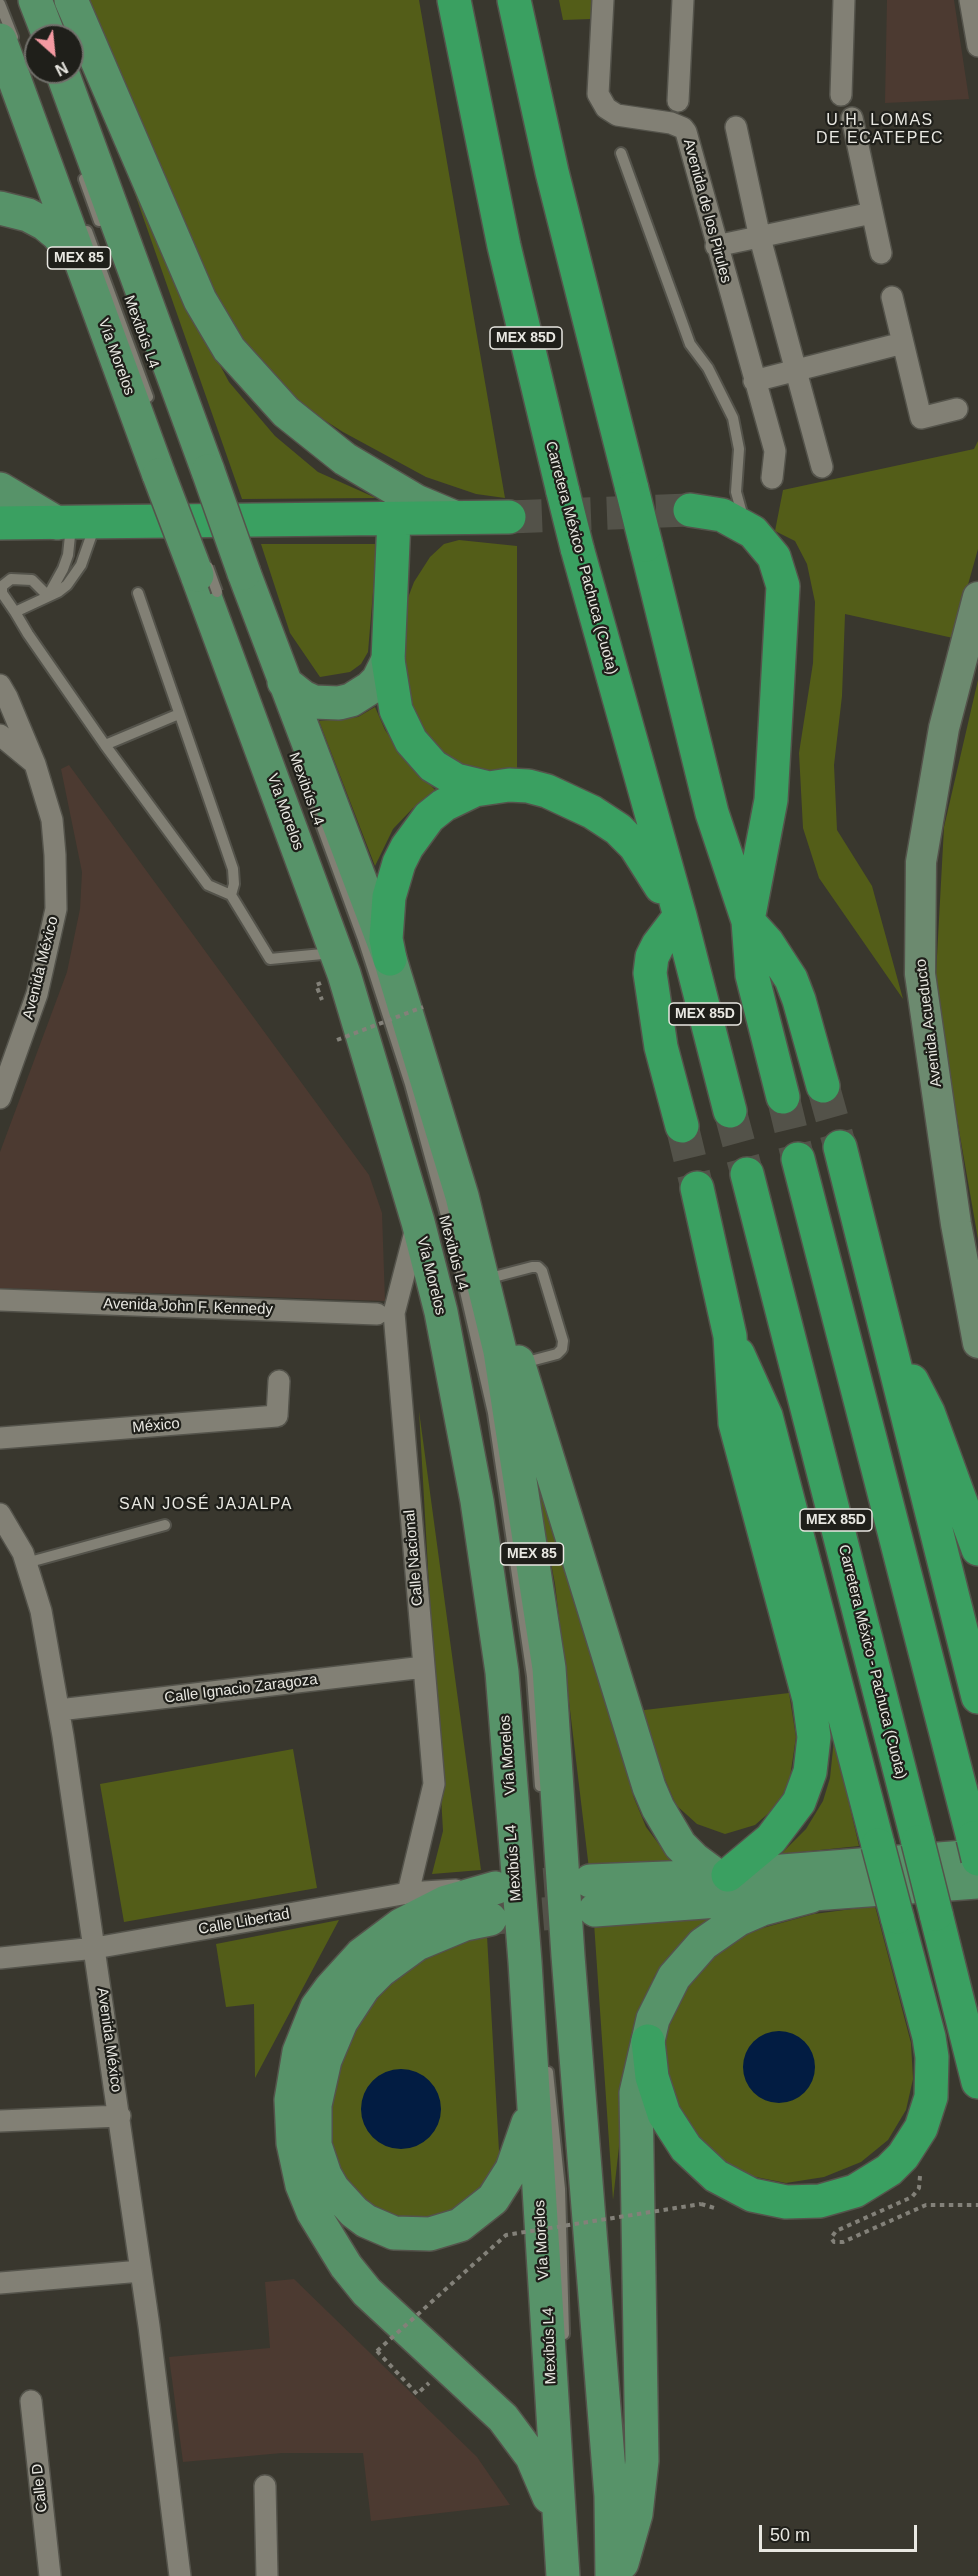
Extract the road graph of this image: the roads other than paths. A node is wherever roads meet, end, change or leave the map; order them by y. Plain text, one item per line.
1 (35, 0) edge
2 (71, 0) edge
3 (454, 0) edge
4 (514, 0) edge
5 (603, 0) edge
6 (683, 0) edge
7 (844, 0) edge
8 (970, 0) edge
9 (0, 4) edge
10 (44, 24) edge
11 (8, 44) edge
12 (978, 46) edge
13 (66, 84) edge
14 (841, 95) dead end
15 (678, 101) dead end
16 (852, 118) dead end
17 (736, 127) dead end
18 (621, 153) dead end
19 (80, 168) dead end
20 (0, 208) edge
21 (872, 213) junction
22 (83, 221) dead end
23 (104, 232) dead end
24 (760, 238) junction
25 (716, 246) junction
26 (881, 253) dead end
27 (85, 273) junction
28 (892, 297) dead end
29 (903, 343) junction
30 (795, 370) junction
31 (754, 381) junction
32 (151, 407) dead end
33 (957, 410) dead end
34 (822, 467) dead end
35 (772, 478) dead end
36 (0, 489) edge
37 (186, 506) dead end
38 (690, 510) tunnel mouth
39 (209, 513) dead end
40 (454, 517) junction
41 (509, 518) tunnel mouth
42 (394, 519) junction
43 (3, 521) edge
44 (74, 523) junction
45 (194, 527) dead end
46 (753, 532) junction
47 (216, 534) dead end
48 (206, 576) junction
49 (138, 593) dead end
50 (48, 596) junction
51 (978, 597) edge
52 (221, 604) dead end
53 (15, 612) junction
54 (388, 660) junction
55 (284, 682) junction
56 (0, 685) edge
57 (179, 714) junction
58 (0, 735) edge
59 (105, 745) junction
60 (35, 764) junction
61 (307, 785) dead end
62 (485, 788) junction
63 (231, 896) junction
64 (680, 916) junction
65 (748, 921) junction
66 (337, 952) junction
67 (390, 959) junction
68 (823, 1086) tunnel mouth
69 (783, 1097) tunnel mouth
70 (0, 1098) edge
71 (730, 1111) tunnel mouth
72 (682, 1126) tunnel mouth
73 (840, 1147) tunnel mouth
74 (798, 1159) tunnel mouth
75 (747, 1174) tunnel mouth
76 (697, 1188) tunnel mouth
77 (420, 1208) junction
78 (485, 1291) junction
79 (0, 1300) edge
80 (377, 1314) dead end
81 (730, 1336) junction
82 (978, 1343) edge
83 (889, 1348) junction
84 (518, 1364) junction
85 (463, 1366) dead end
86 (279, 1381) dead end
87 (0, 1438) edge
88 (0, 1514) edge
89 (165, 1526) dead end
90 (978, 1549) edge
91 (26, 1563) junction
92 (424, 1667) junction
93 (978, 1697) edge
94 (59, 1710) junction
95 (541, 1795) dead end
96 (976, 1851) edge
97 (529, 1859) dead end
98 (530, 1871) dead end
99 (723, 1875) junction
100 (978, 1882) edge
101 (408, 1893) junction
102 (531, 1895) dead end
103 (811, 1896) junction
104 (491, 1898) junction
105 (95, 1948) junction
106 (0, 1958) edge
107 (537, 1966) dead end
108 (648, 2041) junction
109 (547, 2060) dead end
110 (978, 2082) edge
111 (533, 2092) junction
112 (120, 2116) junction
113 (0, 2121) edge
114 (141, 2271) junction
115 (0, 2283) edge
116 (564, 2341) dead end
117 (31, 2401) dead end
118 (569, 2482) dead end
119 (265, 2486) dead end
120 (600, 2516) dead end
121 (559, 2527) junction
122 (50, 2576) edge
123 (180, 2576) edge
124 (267, 2576) edge
125 (563, 2576) edge
126 (572, 2576) edge
127 (604, 2576) edge
128 (612, 2576) edge
129 (617, 2576) edge

1 - 10 main road
2 - 40 main road
3 - 64 highway, Carretera México - Pachuca (Cuota) / MEX 85D, bridge
4 - 65 highway, MEX 85D, bridge
5 - 25 street, Avenida de los Pirules
6 - 15 street
7 - 14 street
8 - 12 street
9 - 11 lane
11 - 27 main road, Vía Morelos / MEX 85
13 - 55 main road, MEX 85, bridge
16 - 21 street
17 - 24 street
18 - 46 lane
19 - 23 lane
20 - 27 main road
21 - 24 street
21 - 26 street
22 - 32 lane, Mexibús L4
24 - 25 street
24 - 30 street
25 - 31 street, Avenida de los Pirules
27 - 48 main road, Vía Morelos / MEX 85, bridge
28 - 29 street
29 - 30 street
29 - 33 street
30 - 31 street
30 - 34 street
31 - 35 street, Avenida de los Pirules
36 - 44 main road
37 - 45 lane
38 - 46 highway
39 - 47 lane
40 - 41 highway
40 - 42 highway
42 - 44 highway
42 - 54 highway
43 - 44 highway
44 - 50 lane
44 - 50 lane
46 - 65 highway
48 - 52 lane
48 - 66 main road, Vía Morelos / MEX 85
49 - 57 lane
50 - 53 lane
50 - 53 lane
51 - 82 street, Avenida Acueducto
53 - 59 lane
54 - 55 main road
54 - 62 highway
55 - 67 main road, MEX 85
56 - 60 street, Avenida México
57 - 59 lane
57 - 63 lane
58 - 60 street
59 - 63 lane
60 - 70 street, Avenida México
61 - 95 lane, Mexibús L4
62 - 64 highway
62 - 67 highway
63 - 66 lane
64 - 71 highway, Carretera México - Pachuca (Cuota) / MEX 85D
64 - 72 highway
65 - 68 highway
65 - 69 highway, MEX 85D
66 - 77 main road, Vía Morelos / MEX 85
67 - 78 main road, MEX 85
73 - 83 highway
74 - 96 highway, MEX 85D
75 - 110 highway, Carretera México - Pachuca (Cuota) / MEX 85D, bridge
76 - 81 highway
77 - 85 lane, Mexibús L4
77 - 92 street, Calle Nacional
77 - 111 main road, Vía Morelos / MEX 85
78 - 84 main road
78 - 84 lane
78 - 128 main road, MEX 85
79 - 80 street, Avenida John F. Kennedy
81 - 99 highway
81 - 108 highway, bridge
83 - 90 highway
83 - 93 highway
84 - 99 main road
86 - 87 street, México
88 - 91 street, Avenida México
89 - 91 lane
91 - 94 street, Avenida México
92 - 94 street, Calle Ignacio Zaragoza
92 - 101 street, Calle Nacional
94 - 105 street, Avenida México
96 - 99 main road
97 - 98 lane, Mexibús L4
99 - 103 main road
100 - 103 main road
101 - 104 street, Calle Libertad
101 - 105 street, Calle Libertad
102 - 107 lane, Mexibús L4
103 - 108 main road
104 - 111 main road
104 - 121 main road
105 - 106 street, Calle Libertad
105 - 112 street, Avenida México
108 - 129 main road
109 - 116 lane, Mexibús L4
111 - 121 main road, Vía Morelos / MEX 85
112 - 113 street
112 - 114 street, Avenida México
114 - 115 street
114 - 123 street, Avenida México
117 - 122 street, Calle D
118 - 126 lane
119 - 124 street
120 - 127 lane
121 - 125 main road, Vía Morelos / MEX 85

